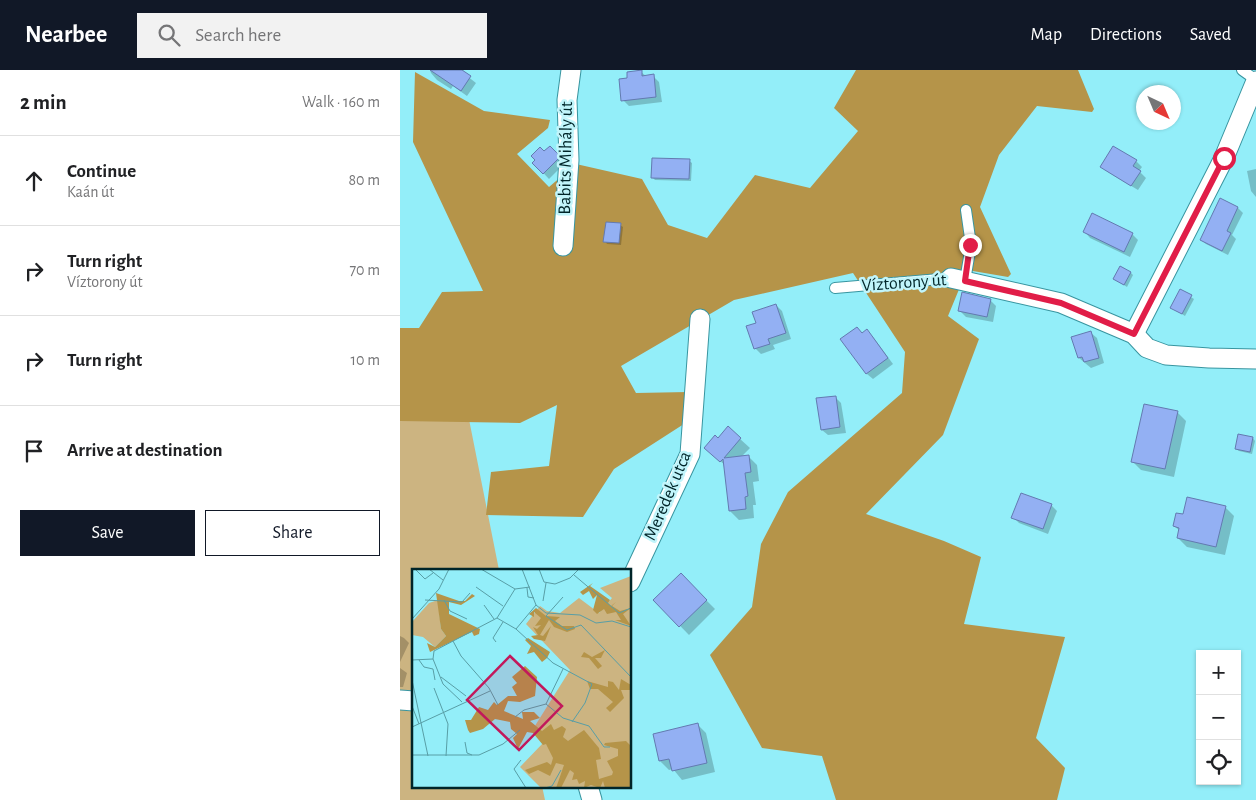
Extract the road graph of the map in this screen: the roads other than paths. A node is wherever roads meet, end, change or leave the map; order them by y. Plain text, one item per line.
1 (571, 70) edge
2 (1242, 70) edge
3 (1256, 81) edge
4 (966, 210) dead end
5 (563, 246) dead end
6 (958, 280) junction
7 (835, 288) dead end
8 (700, 319) dead end
9 (1134, 334) junction
10 (1256, 359) edge
11 (631, 579) edge

1 - 5 street, Babits Mihály út
2 - 3 lane
3 - 9 street
4 - 6 lane
6 - 7 lane, Víztorony út
6 - 9 street, Víztorony út
8 - 11 street, Meredek utca
9 - 10 street, Víztorony út

